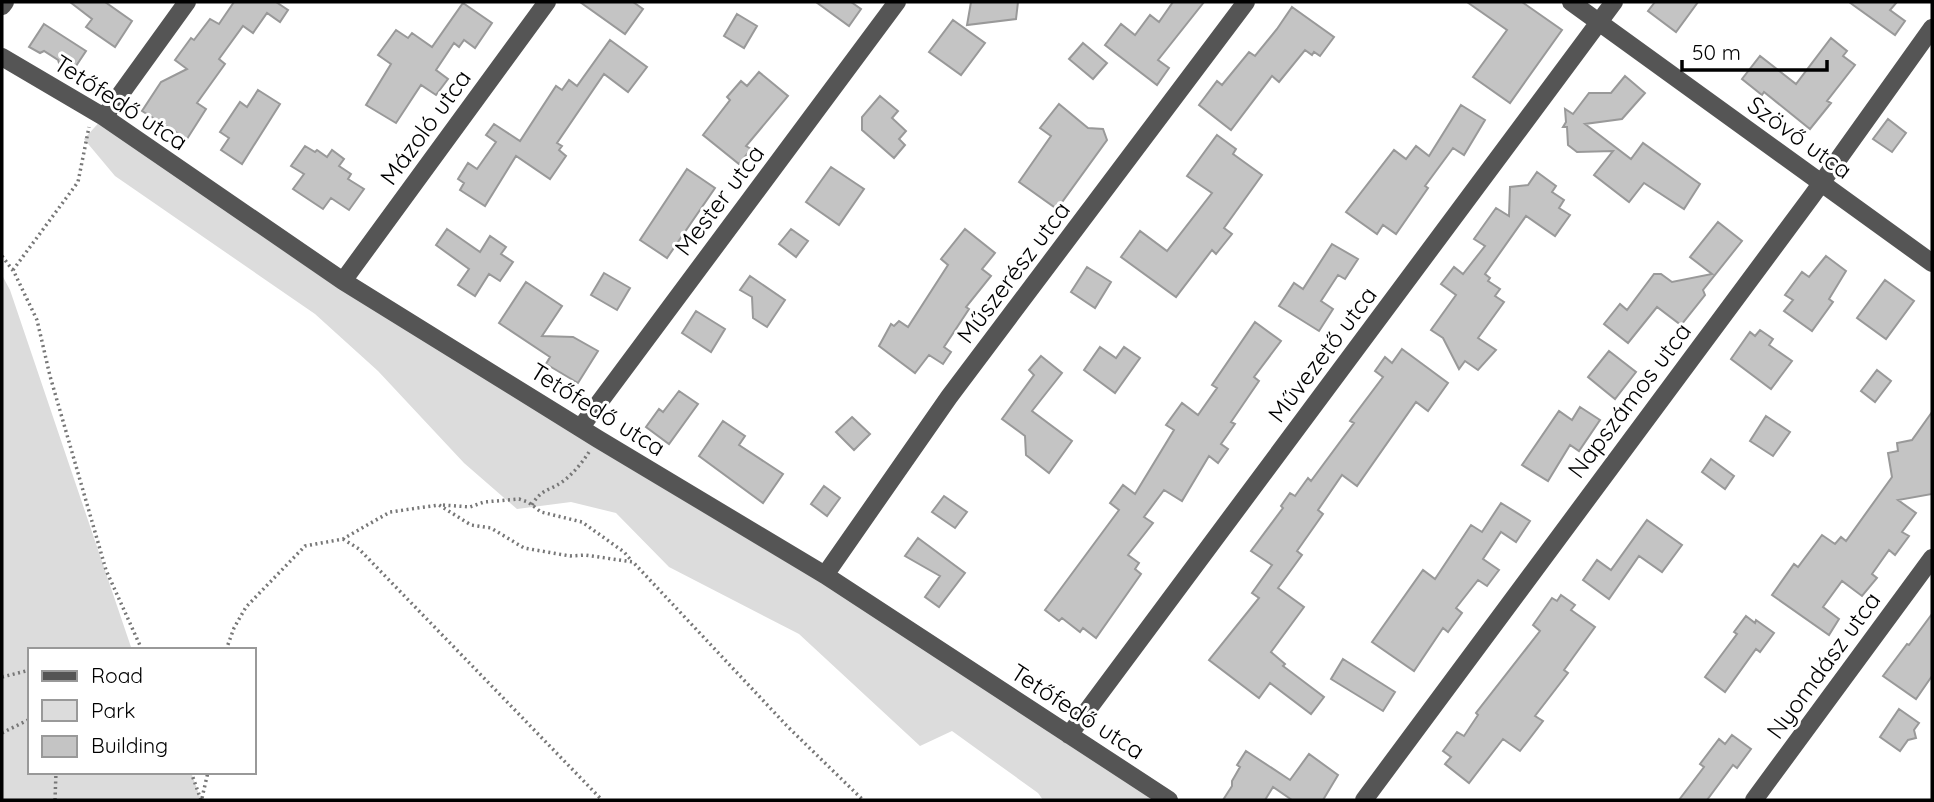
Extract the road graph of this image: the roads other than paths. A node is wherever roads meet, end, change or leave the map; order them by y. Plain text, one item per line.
1 (187, 2) edge
2 (547, 2) edge
3 (897, 2) edge
4 (1246, 2) edge
5 (1571, 2) edge
6 (1614, 2) edge
7 (1599, 22) junction
8 (1932, 29) edge
9 (2, 57) edge
10 (99, 114) junction
11 (1821, 183) junction
12 (1932, 263) edge
13 (343, 281) junction
14 (582, 427) junction
15 (1932, 558) edge
16 (825, 575) junction
17 (1069, 735) junction
18 (1169, 800) edge
19 (1364, 800) edge
20 (1754, 800) edge

1 - 10 street
2 - 13 street, Mázoló utca
3 - 14 street, Mester utca
4 - 16 street, Műszerész utca
5 - 7 street, Szövő utca
6 - 7 street, Művezető utca
7 - 11 street, Szövő utca
7 - 17 street, Művezető utca
8 - 11 street, Napszámos utca
9 - 10 street, Tetőfedő utca
10 - 13 street, Tetőfedő utca
11 - 12 street, Szövő utca
11 - 19 street, Napszámos utca
13 - 14 street, Tetőfedő utca
14 - 16 street, Tetőfedő utca
15 - 20 street, Nyomdász utca
16 - 17 street, Tetőfedő utca
17 - 18 street, Tetőfedő utca

